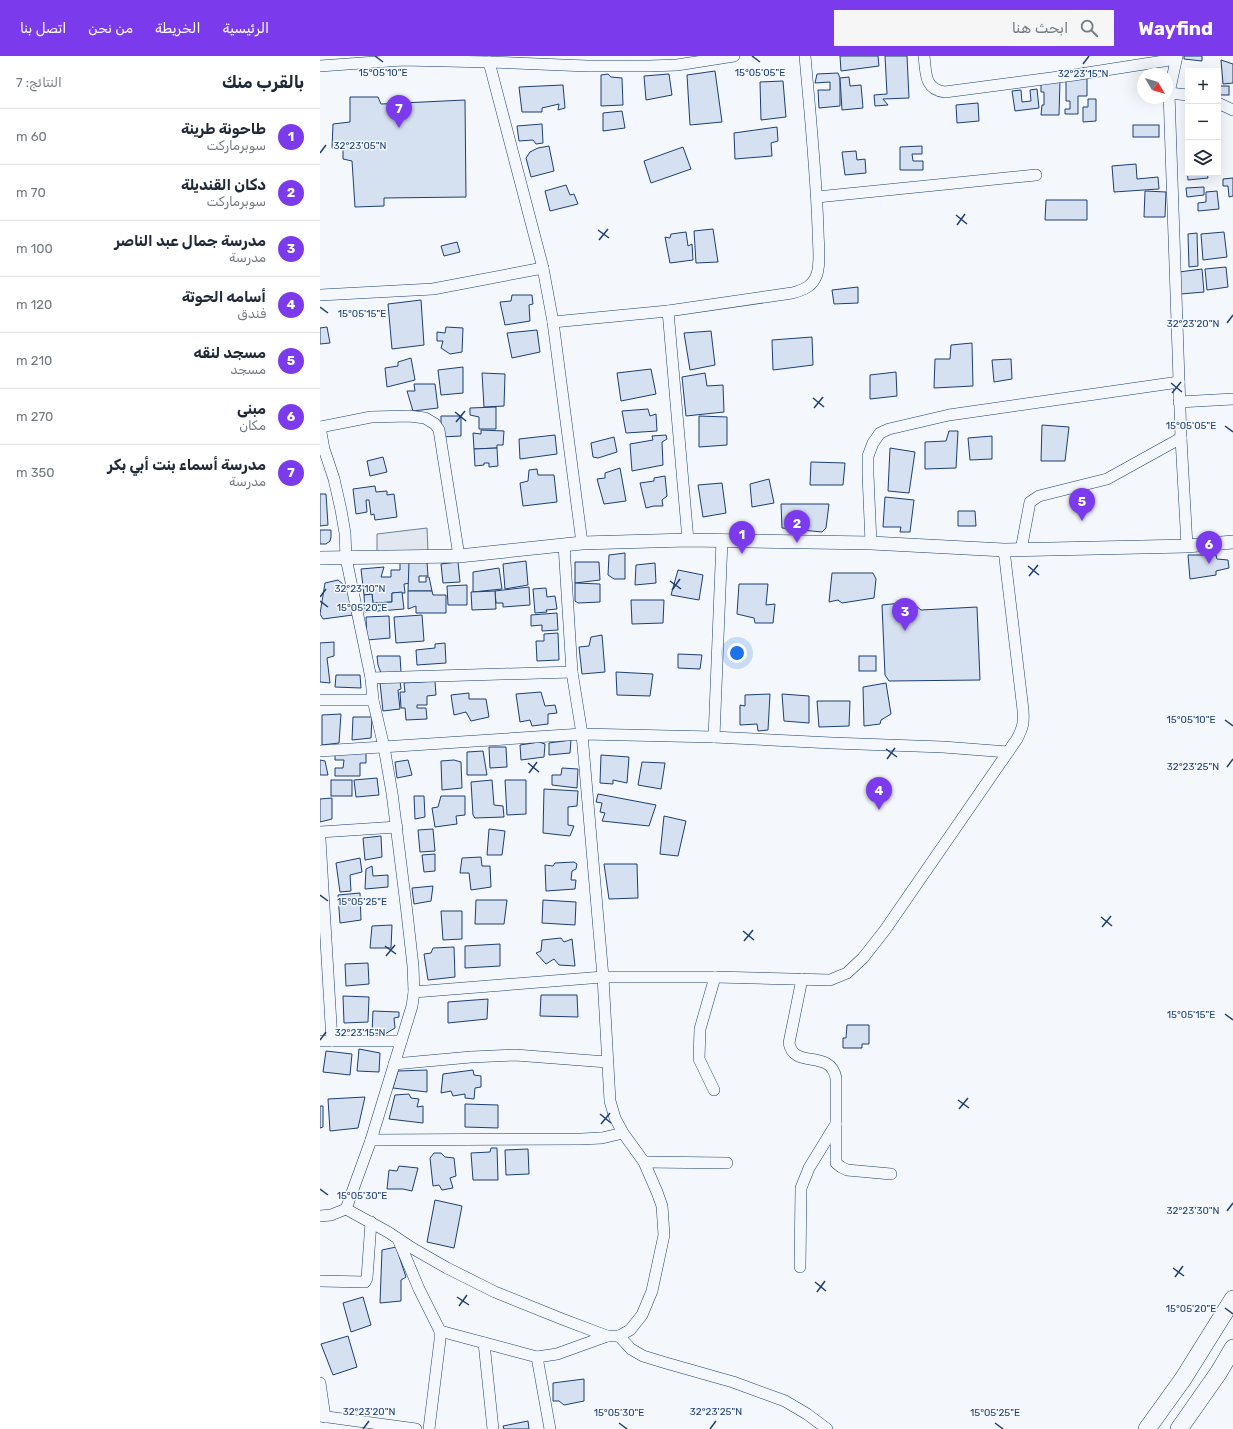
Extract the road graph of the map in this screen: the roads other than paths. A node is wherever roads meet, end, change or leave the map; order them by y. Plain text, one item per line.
1 (734, 56) edge
2 (806, 56) edge
3 (924, 56) edge
4 (1176, 58) edge
5 (489, 62) junction
6 (320, 66) edge
7 (1173, 73) edge
8 (1173, 93) edge
9 (1185, 95) edge
10 (1169, 104) edge
11 (1220, 104) edge
12 (1233, 110) edge
13 (1036, 175) dead end
14 (817, 197) junction
15 (543, 268) junction
16 (320, 295) edge
17 (668, 311) junction
18 (552, 322) junction
19 (1179, 382) junction
20 (1233, 399) edge
21 (1179, 402) junction
22 (320, 427) edge
23 (1181, 438) junction
24 (688, 540) junction
25 (722, 540) junction
26 (1233, 542) edge
27 (582, 543) junction
28 (871, 543) junction
29 (564, 545) junction
30 (1187, 546) junction
31 (1004, 550) junction
32 (1021, 550) junction
33 (459, 556) junction
34 (320, 558) edge
35 (346, 558) junction
36 (572, 672) junction
37 (371, 678) junction
38 (320, 700) edge
39 (373, 700) junction
40 (582, 734) junction
41 (714, 737) junction
42 (384, 747) junction
43 (320, 751) edge
44 (1008, 752) junction
45 (397, 827) junction
46 (320, 832) edge
47 (320, 839) edge
48 (603, 977) junction
49 (715, 977) junction
50 (802, 980) junction
51 (414, 992) junction
52 (320, 1040) edge
53 (332, 1041) junction
54 (401, 1041) junction
55 (607, 1062) junction
56 (394, 1064) junction
57 (714, 1090) dead end
58 (836, 1124) junction
59 (623, 1133) junction
60 (371, 1140) junction
61 (644, 1162) junction
62 (727, 1163) dead end
63 (891, 1174) dead end
64 (346, 1209) junction
65 (320, 1216) edge
66 (371, 1222) junction
67 (398, 1238) junction
68 (800, 1267) dead end
69 (320, 1281) edge
70 (1233, 1298) edge
71 (440, 1331) junction
72 (613, 1336) junction
73 (484, 1343) junction
74 (1233, 1348) edge
75 (537, 1357) junction
76 (320, 1383) edge
77 (322, 1417) edge
78 (416, 1429) edge
79 (429, 1429) edge
80 (493, 1429) edge
81 (550, 1429) edge
82 (827, 1429) edge
83 (1147, 1429) edge
84 (1179, 1429) edge

1 - 5 street
2 - 14 street
3 - 4 street
4 - 7 street
5 - 6 street
5 - 15 street
8 - 9 street
10 - 19 street
11 - 12 street
13 - 14 street
14 - 17 street
15 - 16 street
15 - 18 street
17 - 18 street
17 - 24 street
18 - 27 street
19 - 21 street
19 - 28 street
20 - 21 street
21 - 23 street
22 - 33 street
22 - 35 street
23 - 30 street
23 - 32 street
24 - 25 street
24 - 27 street
25 - 28 street
25 - 41 street
26 - 30 street
27 - 29 street
28 - 31 street
29 - 33 street
29 - 36 street
30 - 32 street
31 - 32 street
31 - 44 street
33 - 35 street
34 - 35 street
35 - 37 street
36 - 37 street
36 - 40 street
37 - 39 street
38 - 39 street
39 - 42 street
40 - 41 street
40 - 42 street
40 - 48 street
41 - 44 street
42 - 43 street
42 - 45 street
44 - 50 street
45 - 46 street
45 - 51 street
47 - 53 street
48 - 49 street
48 - 51 street
48 - 55 street
49 - 50 street
49 - 57 street
50 - 58 street
51 - 54 street
52 - 53 street
53 - 54 street
54 - 56 street
55 - 56 street
55 - 59 street
56 - 60 street
58 - 63 street
58 - 68 street
59 - 60 street
59 - 61 street
60 - 64 street
61 - 62 street
61 - 72 street
64 - 65 street
64 - 66 street
66 - 67 street
66 - 69 street
67 - 71 street
67 - 72 street
70 - 83 main road
71 - 73 street
71 - 79 street
72 - 75 street
72 - 82 street
73 - 75 street
73 - 80 street
74 - 84 main road
75 - 81 street
76 - 77 street
77 - 78 street

